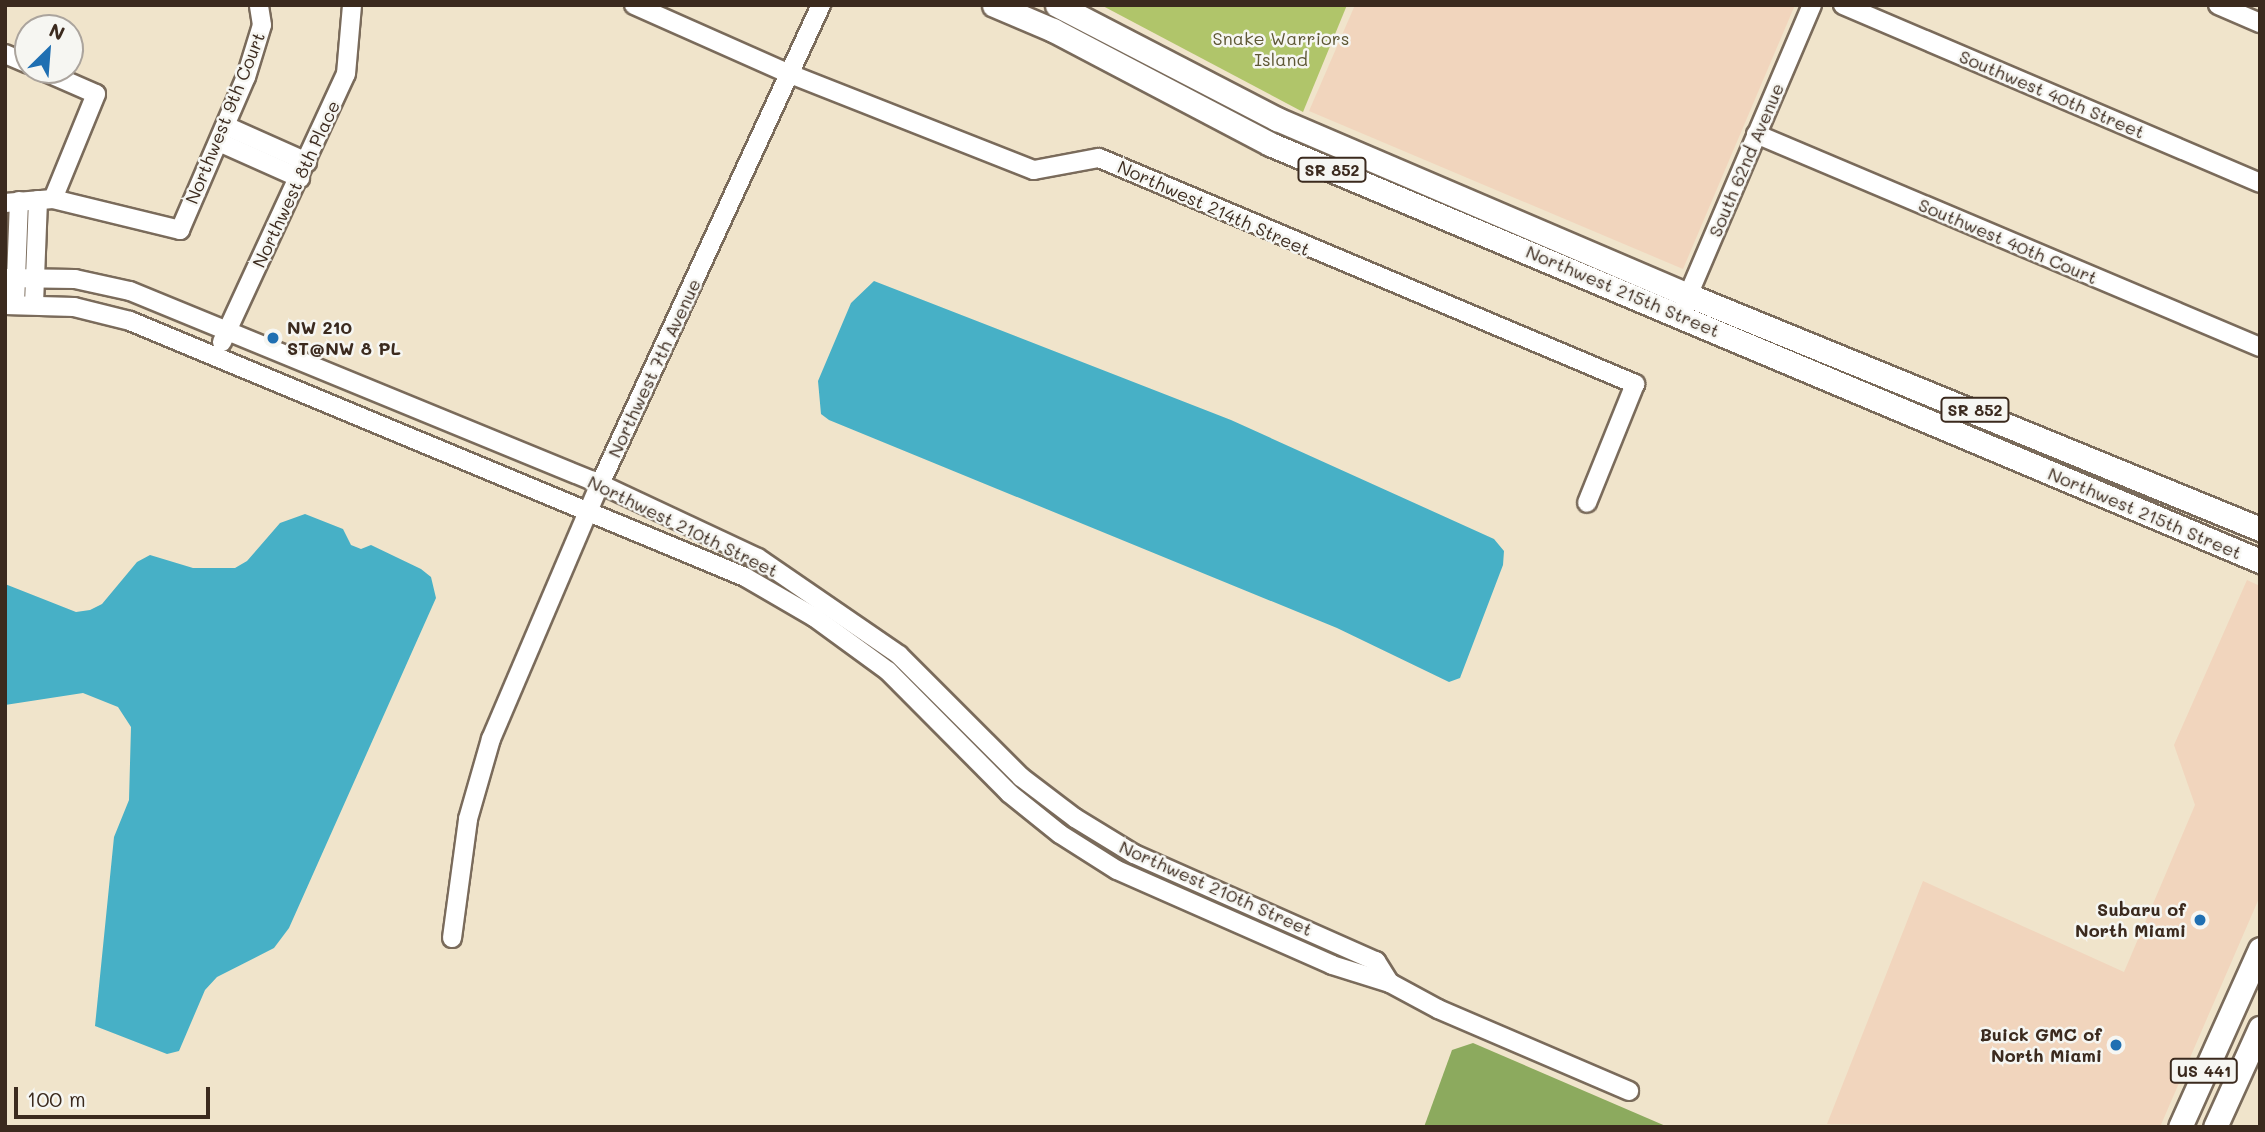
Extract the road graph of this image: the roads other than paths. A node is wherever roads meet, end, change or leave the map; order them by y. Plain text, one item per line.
1 (258, 5) edge
2 (352, 5) edge
3 (634, 5) edge
4 (821, 5) edge
5 (994, 5) edge
6 (1057, 5) edge
7 (1812, 5) edge
8 (1843, 5) edge
9 (2218, 5) edge
10 (2260, 23) edge
11 (790, 74) junction
12 (73, 84) edge
13 (223, 134) junction
14 (1756, 134) junction
15 (304, 170) junction
16 (2260, 183) edge
17 (46, 199) junction
18 (12, 202) edge
19 (35, 277) junction
20 (10, 278) edge
21 (34, 304) junction
22 (10, 305) edge
23 (1684, 305) junction
24 (227, 332) junction
25 (2260, 348) edge
26 (216, 356) junction
27 (2110, 466) junction
28 (600, 484) junction
29 (2098, 493) junction
30 (1587, 503) dead end
31 (592, 512) junction
32 (2260, 529) edge
33 (2260, 561) edge
34 (452, 938) dead end
35 (2260, 949) edge
36 (1390, 983) junction
37 (2229, 1016) junction
38 (2259, 1029) edge
39 (1629, 1091) dead end
40 (2180, 1127) edge
41 (2215, 1127) edge

1 - 13 street, Northwest 9th Court
2 - 15 street, Northwest 8th Place
3 - 11 street, Northwest 214th Street
4 - 11 street, Northwest 7th Avenue
5 - 23 main road, Northwest 215th Street / SR 852
6 - 23 main road, Northwest 215th Street / SR 852
7 - 14 street, South 62nd Avenue
8 - 16 street, Southwest 40th Street
9 - 10 street
11 - 28 street, Northwest 7th Avenue
11 - 30 street, Northwest 214th Street
12 - 17 street
13 - 15 street
13 - 17 street, Northwest 9th Court
14 - 23 street, South 62nd Avenue
14 - 25 street, Southwest 40th Court
15 - 24 street, Northwest 8th Place
17 - 18 street
17 - 19 street
18 - 20 street
19 - 20 street, Northwest 210th Street
19 - 21 street
19 - 24 street, Northwest 210th Street
20 - 22 street
21 - 22 street, Northwest 210th Street
21 - 26 street, Northwest 210th Street
23 - 27 main road, Northwest 215th Street / SR 852
23 - 29 main road, Northwest 215th Street / SR 852
24 - 26 street, Northwest 8th Place
24 - 28 street, Northwest 210th Street
26 - 31 street, Northwest 210th Street
27 - 29 main road
27 - 32 main road, Northwest 215th Street / SR 852
28 - 31 street, Northwest 7th Avenue
28 - 36 street, Northwest 210th Street
29 - 33 main road, Northwest 215th Street / SR 852
31 - 34 street, Northwest 7th Avenue
31 - 36 street, Northwest 210th Street
35 - 37 main road, US 441
36 - 39 street, Northwest 210th Street
37 - 38 street
37 - 40 main road, US 441
38 - 41 main road, US 441

